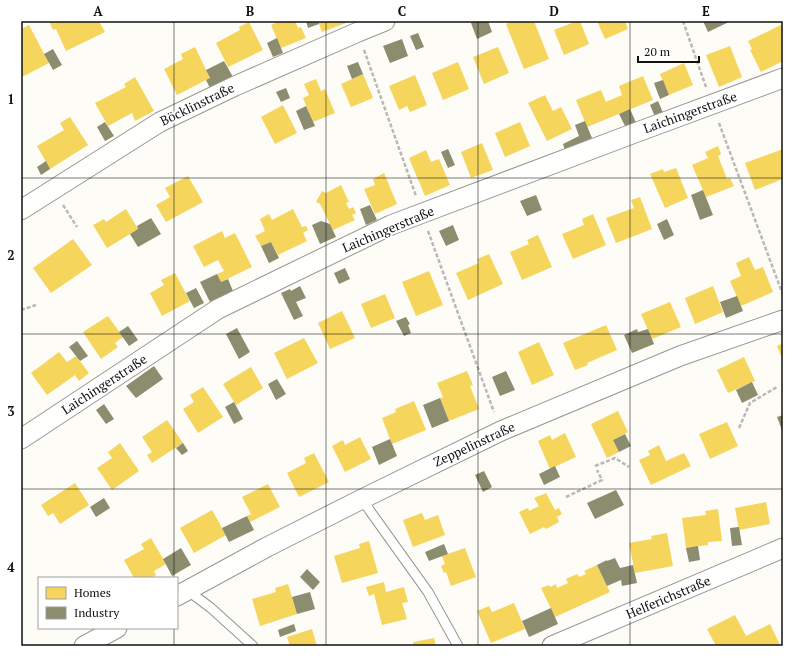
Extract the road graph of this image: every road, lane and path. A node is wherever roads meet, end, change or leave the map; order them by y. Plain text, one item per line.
1 (385, 21) edge
2 (683, 21) edge
3 (783, 78) edge
4 (712, 104) junction
5 (53, 190) junction
6 (21, 210) edge
7 (77, 227) dead end
8 (783, 294) edge
9 (36, 305) dead end
10 (21, 310) edge
11 (783, 320) edge
12 (777, 387) dead end
13 (739, 428) dead end
14 (21, 439) edge
15 (595, 466) dead end
16 (630, 467) dead end
17 (596, 470) dead end
18 (566, 497) dead end
19 (362, 498) junction
20 (783, 548) edge
21 (182, 593) edge
22 (116, 629) edge
23 (84, 646) edge
24 (253, 646) edge
25 (458, 646) edge
26 (552, 646) edge

1 - 5 street, Böcklinstraße
2 - 4 path
3 - 4 street, Laichingerstraße
4 - 8 path
4 - 14 street, Laichingerstraße
5 - 6 street, Böcklinstraße
5 - 7 path
9 - 10 path
11 - 19 street, Zeppelinstraße
12 - 13 path
15 - 16 path
17 - 18 path
19 - 21 street, Zeppelinstraße
19 - 25 lane
20 - 26 street, Helferichstraße
21 - 24 lane
22 - 23 street

